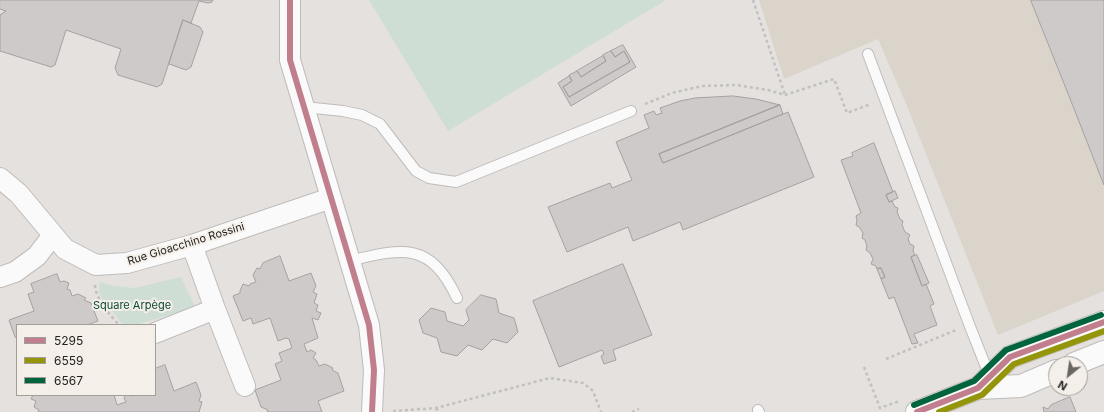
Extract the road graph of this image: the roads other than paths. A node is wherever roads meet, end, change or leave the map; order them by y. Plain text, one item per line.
1 (290, 0) edge
2 (868, 54) dead end
3 (304, 107) junction
4 (631, 111) road end
5 (0, 178) edge
6 (331, 198) junction
7 (53, 235) junction
8 (192, 244) junction
9 (350, 261) junction
10 (0, 277) edge
11 (456, 298) dead end
12 (215, 309) junction
13 (1104, 322) edge
14 (156, 333) edge
15 (1104, 352) edge
16 (1088, 358) edge
17 (1048, 374) edge
18 (984, 382) junction
19 (245, 386) dead end
20 (908, 409) edge
21 (382, 412) edge

1 - 3 street
2 - 18 lane
3 - 4 lane
3 - 6 street
5 - 7 street
6 - 8 street, Rue Gioacchino Rossini
6 - 9 street
7 - 8 street, Rue Gioacchino Rossini
7 - 10 street
8 - 12 street
9 - 11 lane
9 - 21 street
12 - 14 street
12 - 19 street
13 - 18 street
15 - 16 street
17 - 18 street
18 - 20 street

